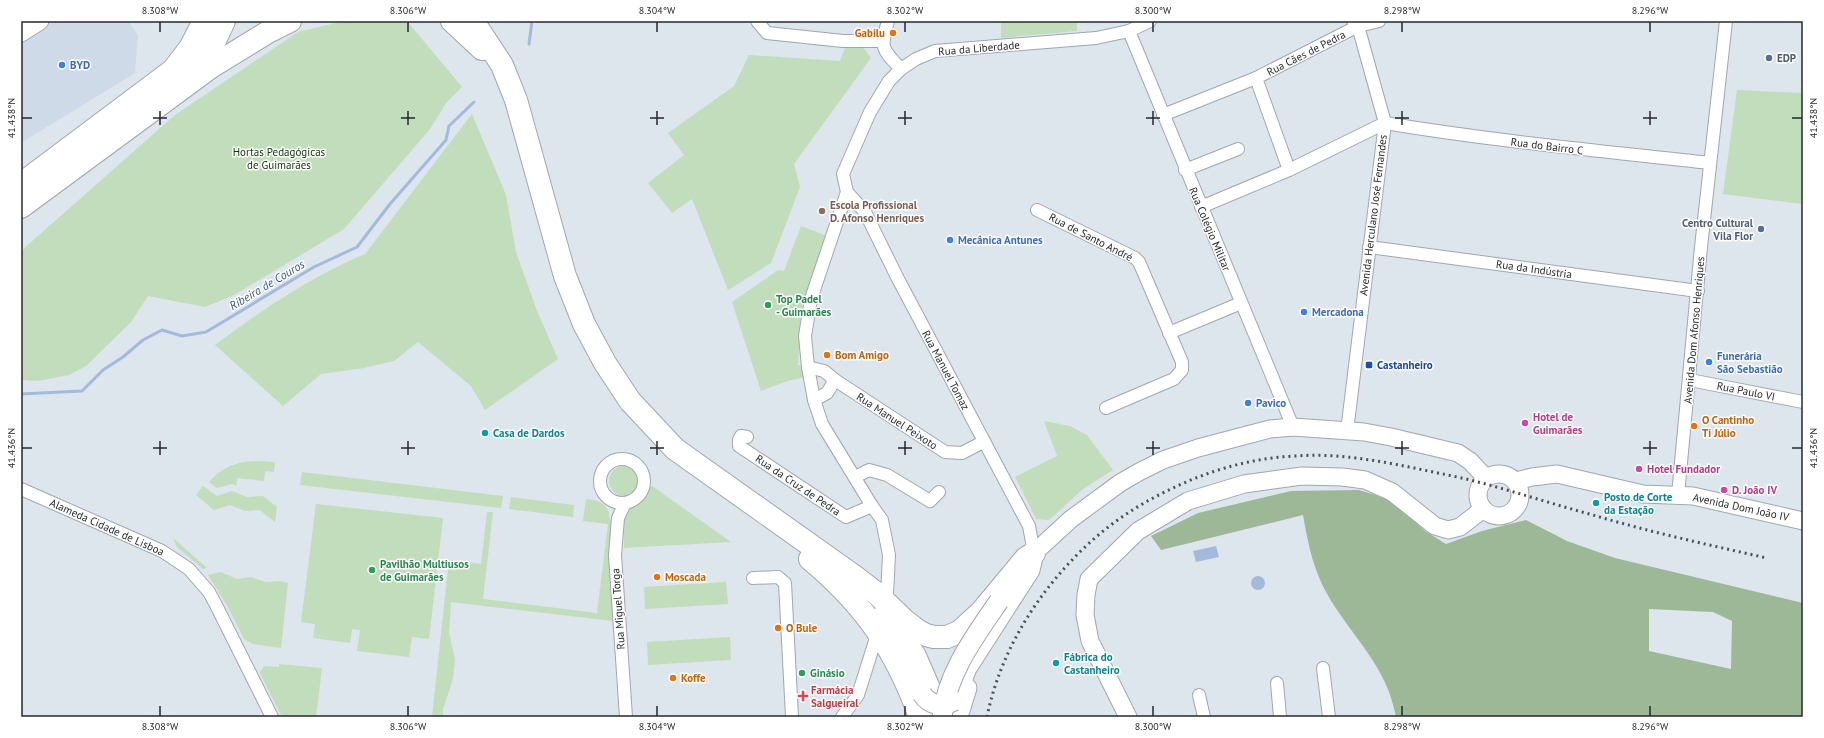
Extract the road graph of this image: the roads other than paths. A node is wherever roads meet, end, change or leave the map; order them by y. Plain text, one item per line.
1 (40, 21) edge
2 (204, 21) edge
3 (224, 21) edge
4 (290, 21) edge
5 (452, 21) edge
6 (461, 21) edge
7 (757, 21) edge
8 (888, 21) edge
9 (1150, 21) edge
10 (1379, 21) edge
11 (1726, 21) edge
12 (1355, 24) edge
13 (484, 31) edge
14 (1129, 31) junction
15 (21, 33) edge
16 (882, 41) junction
17 (901, 69) junction
18 (1256, 78) junction
19 (153, 109) junction
20 (1163, 115) junction
21 (1385, 123) junction
22 (1238, 149) dead end
23 (1710, 163) junction
24 (1186, 170) junction
25 (1289, 170) junction
26 (21, 184) edge
27 (847, 192) junction
28 (21, 207) edge
29 (1201, 207) junction
30 (1037, 210) dead end
31 (1370, 247) junction
32 (1698, 291) junction
33 (1241, 303) junction
34 (1169, 334) junction
35 (808, 367) junction
36 (835, 380) junction
37 (1690, 380) junction
38 (814, 400) junction
39 (1803, 402) edge
40 (1106, 408) dead end
41 (1293, 427) junction
42 (1347, 431) junction
43 (747, 437) dead end
44 (983, 442) junction
45 (854, 477) junction
46 (1486, 478) junction
47 (1516, 482) junction
48 (21, 489) edge
49 (939, 492) dead end
50 (1678, 496) junction
51 (611, 500) junction
52 (625, 503) junction
53 (872, 506) junction
54 (1484, 509) junction
55 (618, 518) junction
56 (1803, 521) edge
57 (1034, 553) junction
58 (753, 578) dead end
59 (850, 585) junction
60 (888, 594) dead end
61 (875, 641) dead end
62 (1323, 668) dead end
63 (1277, 683) dead end
64 (1199, 695) dead end
65 (956, 709) edge
66 (272, 717) edge
67 (626, 717) edge
68 (792, 717) edge
69 (842, 717) edge
70 (920, 717) edge
71 (940, 717) edge
72 (1128, 717) edge
73 (1204, 717) edge
74 (1280, 717) edge
75 (1329, 717) edge

1 - 15 street
2 - 26 highway
3 - 19 highway
4 - 19 highway
5 - 13 highway
6 - 13 highway
7 - 16 street
8 - 16 street
9 - 14 street, Rua da Liberdade
10 - 12 street, Rua Cães de Pedra
11 - 23 street, Avenida Dom Afonso Henriques
12 - 18 street, Rua Cães de Pedra
12 - 21 street, Avenida Herculano José Fernandes
13 - 59 highway
14 - 17 street, Rua da Liberdade
14 - 20 street, Rua Colégio Militar
16 - 17 street
17 - 27 street, Rua da Liberdade
18 - 20 street
18 - 25 street, Rua Cães de Pedra
19 - 28 highway
20 - 24 street, Rua Colégio Militar
21 - 23 street, Rua do Bairro C
21 - 25 street
21 - 31 street, Avenida Herculano José Fernandes
22 - 24 street
23 - 32 street, Avenida Dom Afonso Henriques
24 - 29 street, Rua Colégio Militar
25 - 29 street
27 - 35 street
27 - 44 street, Rua Manuel Tomaz
29 - 33 street, Rua Colégio Militar
30 - 34 street, Rua de Santo André
31 - 32 street, Rua da Indústria
31 - 42 street, Avenida Herculano José Fernandes
32 - 37 street, Avenida Dom Afonso Henriques
33 - 34 street
33 - 41 street, Rua Colégio Militar
34 - 40 street, Rua de Santo André
35 - 36 street, Rua Manuel Peixoto
35 - 38 street
36 - 38 street
36 - 44 street, Rua Manuel Peixoto
37 - 39 street, Rua Paulo VI
37 - 50 street, Avenida Dom Afonso Henriques
38 - 45 street
41 - 42 street
41 - 57 street
42 - 46 street
43 - 53 street, Rua da Cruz de Pedra
44 - 57 street, Rua Manuel Tomaz
45 - 49 street
45 - 53 street
46 - 47 street
46 - 54 street
47 - 50 street, Avenida Dom João IV
47 - 54 street
48 - 66 street, Alameda Cidade de Lisboa
50 - 56 street, Avenida Dom João IV
51 - 52 street
51 - 52 street
51 - 55 street
52 - 55 street, Rua Miguel Torga
53 - 60 street
54 - 72 street
55 - 67 street, Rua Miguel Torga
57 - 59 highway
57 - 65 main road
57 - 71 main road, bridge
58 - 68 street
59 - 65 main road, bridge
59 - 70 highway
59 - 71 highway
61 - 69 street
62 - 75 street
63 - 74 street
64 - 73 street

